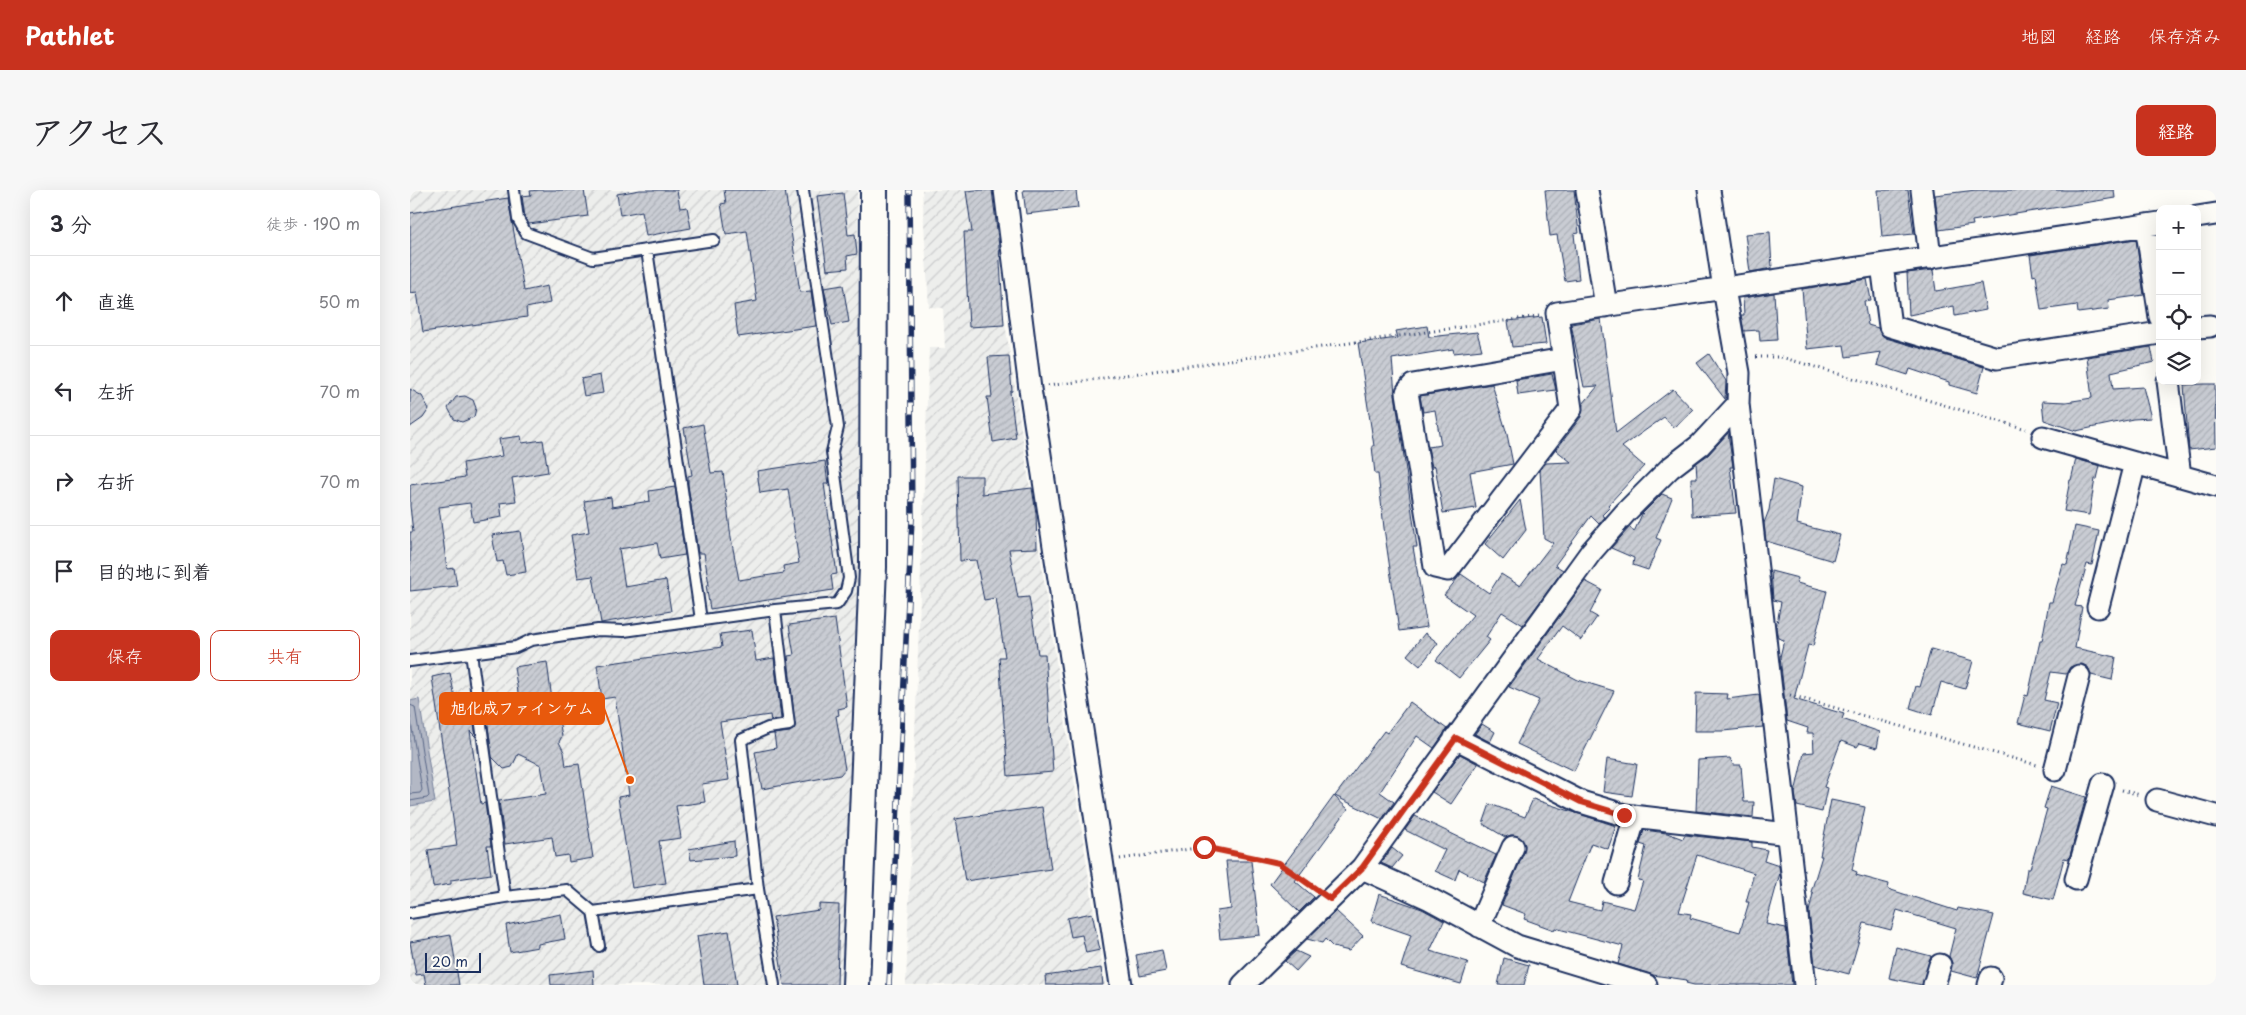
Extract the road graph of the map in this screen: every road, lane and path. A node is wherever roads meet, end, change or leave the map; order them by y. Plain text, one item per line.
1 (514, 190) edge
2 (803, 190) edge
3 (874, 190) edge
4 (1005, 190) edge
5 (1587, 190) edge
6 (1709, 190) edge
7 (1922, 190) edge
8 (2216, 214) edge
9 (2201, 216) edge
10 (2153, 224) edge
11 (714, 240) dead end
12 (647, 250) junction
13 (1930, 258) junction
14 (1882, 265) junction
15 (1724, 288) junction
16 (2158, 295) edge
17 (1606, 306) junction
18 (1557, 313) junction
19 (2156, 334) edge
20 (1737, 357) junction
21 (1564, 359) junction
22 (2169, 385) edge
23 (1030, 389) junction
24 (1738, 404) junction
25 (2043, 437) joint
26 (2134, 463) junction
27 (2180, 476) junction
28 (2216, 486) edge
29 (2098, 607) dead end
30 (774, 610) junction
31 (701, 620) junction
32 (471, 653) junction
33 (410, 661) edge
34 (2079, 676) dead end
35 (1772, 690) junction
36 (1456, 738) junction
37 (2055, 770) joint
38 (2104, 784) joint
39 (2157, 800) joint
40 (1635, 816) junction
41 (2216, 816) edge
42 (1788, 834) junction
43 (1513, 847) dead end
44 (1102, 862) junction
45 (1362, 868) junction
46 (2076, 879) dead end
47 (1616, 883) dead end
48 (758, 889) junction
49 (505, 897) junction
50 (1330, 899) junction
51 (593, 912) junction
52 (410, 913) edge
53 (1479, 926) junction
54 (599, 946) dead end
55 (774, 985) edge
56 (856, 985) edge
57 (1121, 985) edge
58 (1243, 985) edge
59 (1646, 985) edge
60 (1805, 985) edge

1 - 12 lane
2 - 30 lane
3 - 56 street
4 - 23 street
5 - 17 street
6 - 15 street
7 - 13 street
8 - 9 street
10 - 13 street
10 - 16 street
11 - 12 lane
12 - 31 lane
13 - 14 street
14 - 15 street
14 - 19 street
15 - 17 street
15 - 20 street
17 - 18 street
18 - 21 street
18 - 23 path
20 - 24 street
20 - 25 path
21 - 21 street
22 - 27 street
23 - 44 street
24 - 35 street
24 - 36 street
25 - 26 street
26 - 27 street
26 - 29 street
27 - 28 street
30 - 31 lane
30 - 48 lane
31 - 32 lane
32 - 33 lane
32 - 49 lane
34 - 37 street
35 - 37 path
35 - 42 street
36 - 40 street
36 - 45 street
38 - 39 path
38 - 46 street
39 - 41 street
40 - 42 street
40 - 47 street
42 - 60 street
43 - 53 street
44 - 50 path
44 - 57 street
45 - 50 street
45 - 53 street
48 - 51 lane
48 - 55 lane
49 - 51 lane
49 - 52 lane
50 - 58 street
51 - 54 lane
53 - 59 street

